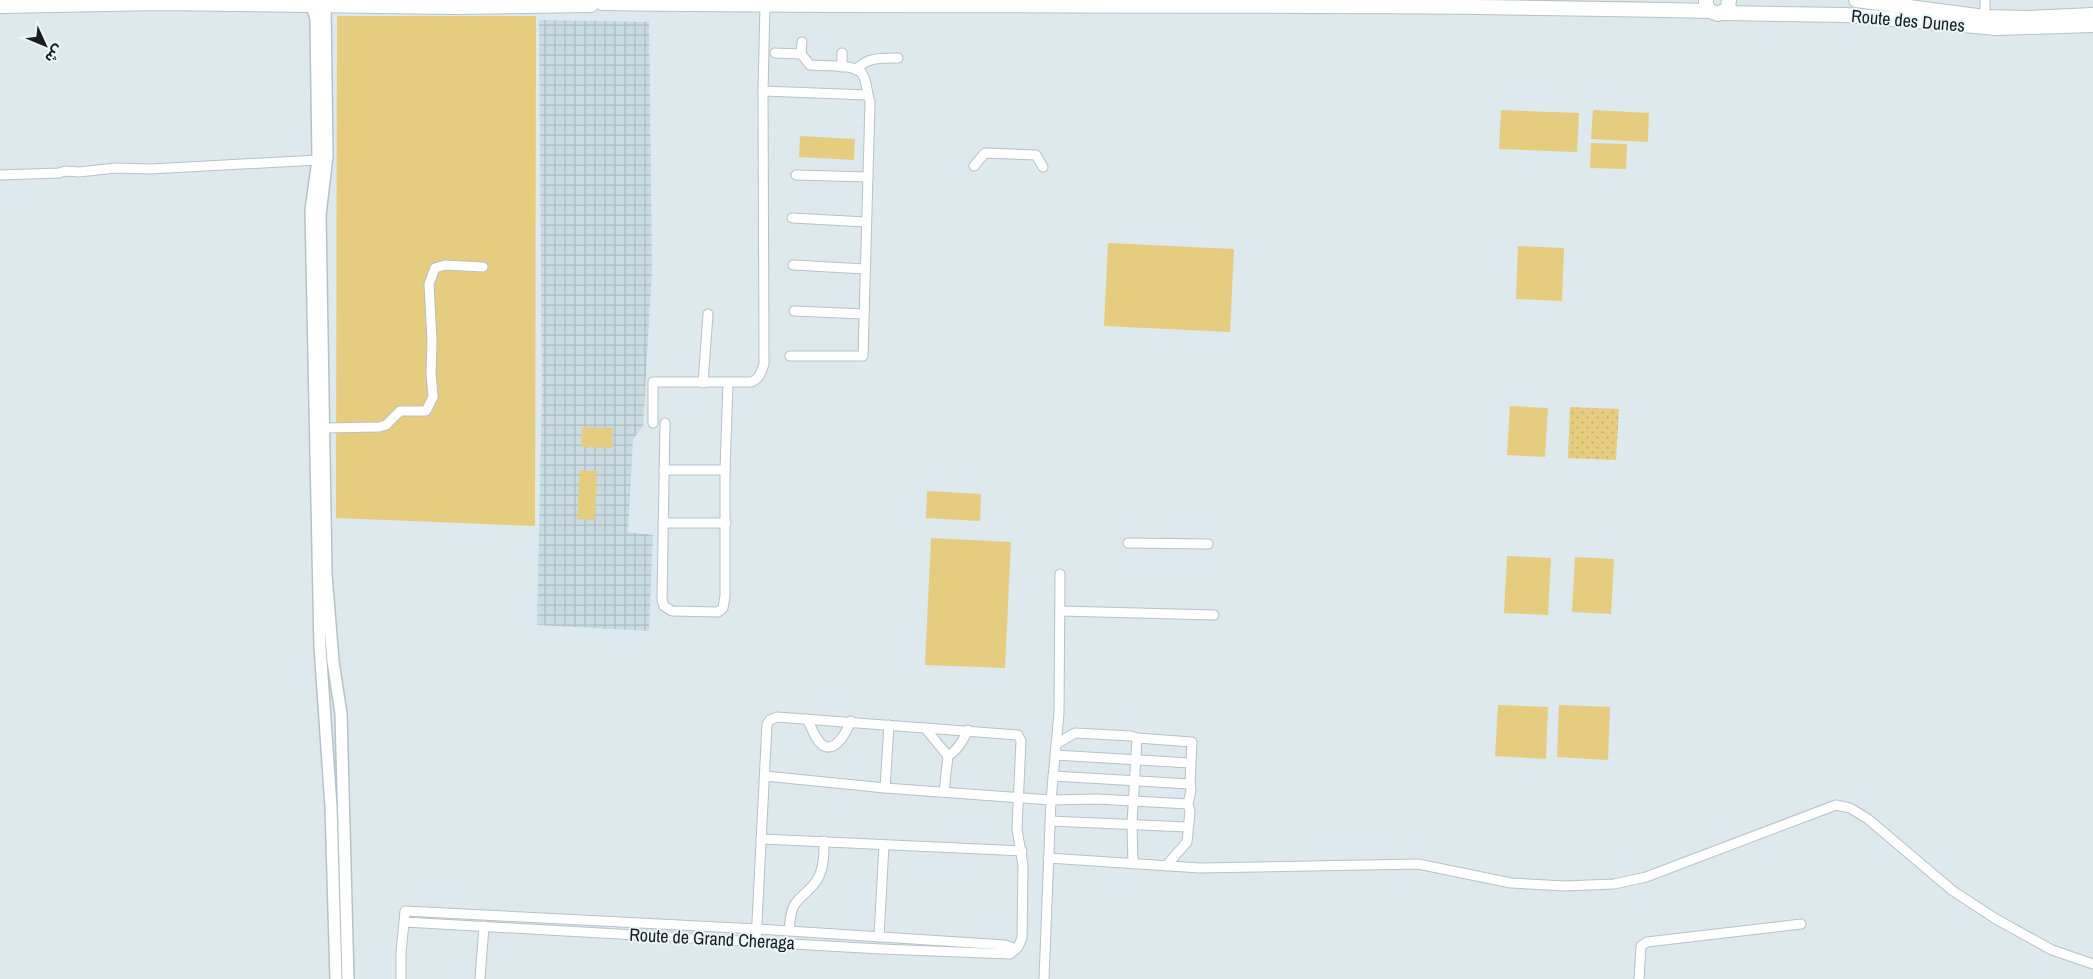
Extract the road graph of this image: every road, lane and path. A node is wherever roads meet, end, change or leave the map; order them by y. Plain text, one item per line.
1 (1729, 0) edge
2 (1861, 0) edge
3 (1986, 0) edge
4 (595, 2) edge
5 (836, 3) edge
6 (1541, 4) edge
7 (765, 5) junction
8 (0, 6) edge
9 (318, 6) junction
10 (1713, 8) edge
11 (2093, 15) edge
12 (1985, 16) junction
13 (2093, 25) edge
14 (802, 42) dead end
15 (775, 53) dead end
16 (842, 53) dead end
17 (801, 54) junction
18 (898, 58) dead end
19 (842, 67) junction
20 (856, 70) junction
21 (763, 91) junction
22 (868, 95) junction
23 (318, 160) junction
24 (974, 166) dead end
25 (1043, 168) dead end
26 (0, 175) edge
27 (796, 175) dead end
28 (868, 177) junction
29 (792, 218) dead end
30 (866, 222) junction
31 (793, 265) dead end
32 (483, 267) dead end
33 (865, 269) junction
34 (794, 311) dead end
35 (708, 314) dead end
36 (864, 314) junction
37 (790, 356) dead end
38 (703, 383) junction
39 (728, 383) junction
40 (654, 423) dead end
41 (665, 423) dead end
42 (325, 428) junction
43 (664, 470) junction
44 (726, 470) junction
45 (663, 522) junction
46 (726, 523) junction
47 (1128, 543) dead end
48 (1208, 544) dead end
49 (1060, 574) dead end
50 (1060, 611) junction
51 (1214, 616) dead end
52 (807, 719) junction
53 (851, 721) junction
54 (889, 726) junction
55 (925, 728) junction
56 (968, 730) junction
57 (1137, 738) junction
58 (1056, 744) junction
59 (1055, 755) junction
60 (948, 756) junction
61 (1136, 760) junction
62 (1190, 763) junction
63 (766, 776) junction
64 (1053, 776) junction
65 (1135, 780) junction
66 (1190, 784) junction
67 (885, 788) junction
68 (944, 792) junction
69 (1018, 797) junction
70 (1051, 800) junction
71 (1134, 802) junction
72 (1188, 804) junction
73 (1050, 821) junction
74 (1132, 824) junction
75 (1187, 827) junction
76 (761, 839) junction
77 (824, 841) junction
78 (884, 845) junction
79 (1022, 851) junction
80 (1048, 858) junction
81 (1133, 864) junction
82 (1166, 866) junction
83 (405, 922) junction
84 (1800, 924) dead end
85 (484, 926) junction
86 (756, 929) junction
87 (789, 931) junction
88 (879, 937) junction
89 (756, 942) junction
90 (1016, 949) junction
91 (2093, 964) edge
92 (336, 979) edge
93 (348, 979) edge
94 (401, 979) edge
95 (480, 979) edge
96 (1044, 979) edge
97 (1639, 979) edge

1 - 10 main road
2 - 12 main road, Route des Dunes
3 - 12 street
4 - 7 main road, Route des Dunes
4 - 9 main road, Route des Dunes
5 - 6 main road, Route des Dunes
5 - 7 main road, Route des Dunes
6 - 10 main road, Route des Dunes
7 - 21 street
8 - 9 main road, Route des Dunes
9 - 23 street
9 - 42 street
10 - 13 main road, Route des Dunes
11 - 12 main road, Route des Dunes
14 - 17 street
15 - 17 street
16 - 19 street
17 - 19 street
18 - 20 street
19 - 20 street
20 - 22 street
21 - 22 street
21 - 39 street
22 - 28 street
23 - 26 street
23 - 92 street
24 - 25 street
27 - 28 street
28 - 30 street
29 - 30 street
30 - 33 street
31 - 33 street
32 - 42 street
33 - 36 street
34 - 36 street
35 - 38 street
36 - 37 street
38 - 39 street
38 - 40 street
39 - 44 street
41 - 43 street
42 - 93 street
43 - 44 street
43 - 45 street
44 - 46 street
45 - 46 street
45 - 46 street
47 - 48 street
49 - 50 street
50 - 51 street
50 - 58 street
52 - 53 street
52 - 53 street
52 - 63 street
53 - 54 street
54 - 55 street
54 - 67 street
55 - 56 street
55 - 60 street
56 - 60 street
56 - 69 street
57 - 58 street
57 - 61 street
57 - 62 street
58 - 59 street
59 - 61 street
59 - 64 street
60 - 68 street
61 - 62 street
61 - 65 street
62 - 66 street
63 - 67 street
63 - 76 street
64 - 65 street
64 - 70 street
65 - 66 street
65 - 71 street
66 - 72 street
67 - 68 street
68 - 69 street
69 - 70 street
69 - 79 street
70 - 71 street
70 - 73 street
71 - 72 street
71 - 74 street
72 - 75 street
73 - 74 street
73 - 80 street
74 - 75 street
74 - 81 street
75 - 82 street
76 - 77 street
76 - 86 street
77 - 78 street
77 - 87 street
78 - 79 street
78 - 88 street
79 - 90 street
80 - 81 street
80 - 96 street
81 - 82 street
82 - 91 street
83 - 85 street, Route de Grand Cheraga
83 - 86 street
83 - 94 street
84 - 97 street
85 - 89 street, Route de Grand Cheraga
85 - 95 street
86 - 87 street
86 - 89 street
87 - 88 street
88 - 90 street
89 - 90 street, Route de Grand Cheraga

